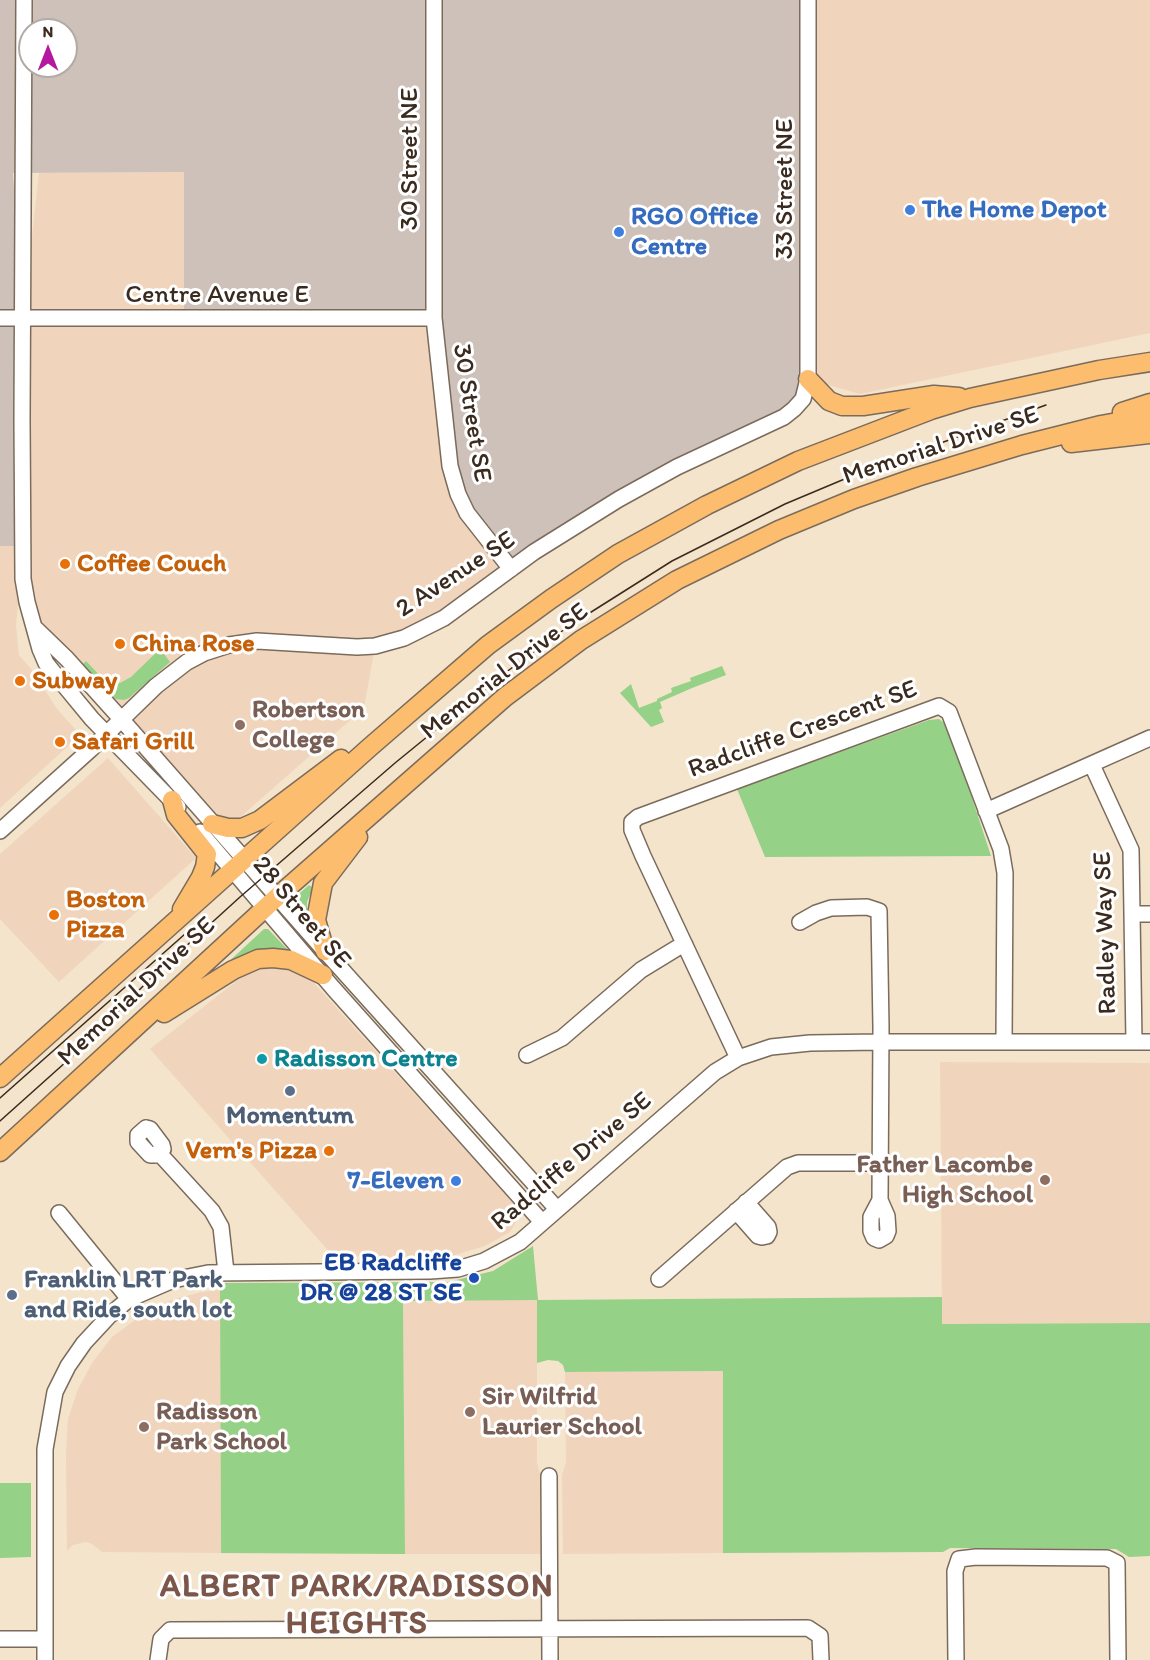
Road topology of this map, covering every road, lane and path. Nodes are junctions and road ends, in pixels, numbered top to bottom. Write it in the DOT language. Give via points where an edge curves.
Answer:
graph roads {
  1 [pos="24,0"];
  2 [pos="434,0"];
  3 [pos="808,0"];
  4 [pos="0,318"];
  5 [pos="23,318"];
  6 [pos="434,318"];
  7 [pos="1150,351"];
  8 [pos="1150,362"];
  9 [pos="1099,370"];
  10 [pos="808,379"];
  11 [pos="970,398"];
  12 [pos="1150,403"];
  13 [pos="1150,416"];
  14 [pos="1101,425"];
  15 [pos="1150,434"];
  16 [pos="1022,445"];
  17 [pos="512,569"];
  18 [pos="35,629"];
  19 [pos="122,720"];
  20 [pos="106,735"];
  21 [pos="1150,738"];
  22 [pos="370,747"];
  23 [pos="1092,765"];
  24 [pos="388,799"];
  25 [pos="172,800"];
  26 [pos="986,810"];
  27 [pos="212,824"];
  28 [pos="0,831"];
  29 [pos="239,866"];
  30 [pos="270,903"];
  31 [pos="1132,914"];
  32 [pos="1150,914"];
  33 [pos="178,918"];
  34 [pos="800,922"];
  35 [pos="685,945"];
  36 [pos="325,951"];
  37 [pos="323,975"];
  38 [pos="132,1031"];
  39 [pos="881,1042"];
  40 [pos="1004,1042"];
  41 [pos="1134,1042"];
  42 [pos="1150,1042"];
  43 [pos="526,1055"];
  44 [pos="738,1058"];
  45 [pos="0,1078"];
  46 [pos="0,1152"];
  47 [pos="159,1153"];
  48 [pos="880,1163"];
  49 [pos="880,1200"];
  50 [pos="557,1209"];
  51 [pos="59,1213"];
  52 [pos="542,1222"];
  53 [pos="226,1272"];
  54 [pos="659,1279"];
  55 [pos="129,1299"];
  56 [pos="549,1476"];
  57 [pos="550,1629"];
  58 [pos="0,1639"];
  59 [pos="44,1639"];
  60 [pos="45,1660"];
  61 [pos="158,1660"];
  62 [pos="550,1660"];
  63 [pos="821,1660"];
  64 [pos="956,1660"];
  65 [pos="1118,1660"];
  1 -- 5 [label="street, 28 Street SE"];
  2 -- 6 [label="street, 30 Street NE"];
  3 -- 10 [label="street, 33 Street NE"];
  4 -- 5 [label="street, Centre Avenue E"];
  5 -- 6 [label="street, Centre Avenue E"];
  5 -- 18 [label="street, 28 Street SE" via="23,579"];
  6 -- 17 [label="street, 30 Street SE" via="450,466 458,494 467,513"];
  7 -- 9 [label="main road"];
  8 -- 9 [label="main road, Memorial Drive SE"];
  9 -- 11 [label="main road, Memorial Drive SE"];
  10 -- 11 [label="main road" via="829,401 842,406 934,395"];
  10 -- 17 [label="street, 2 Avenue SE" via="803,399 790,413 619,498"];
  11 -- 22 [label="main road, Memorial Drive SE" via="798,461 618,554 488,645"];
  12 -- 14 [label="main road" via="1116,414"];
  13 -- 14 [label="main road, Memorial Drive SE"];
  14 -- 16 [label="main road, Memorial Drive SE"];
  15 -- 16 [label="main road" via="1041,448"];
  16 -- 24 [label="main road, Memorial Drive SE" via="854,499 779,530 677,580 581,640 505,697"];
  17 -- 19 [label="street, 2 Avenue SE" via="444,618 388,644 328,647 257,641 204,653 171,674"];
  18 -- 19 [label="street, 28 Street SE"];
  18 -- 20 [label="street, 28 Street SE" via="46,663"];
  19 -- 20 [label="street, 2 Avenue SE"];
  19 -- 27 [label="street, 28 Street SE"];
  20 -- 25 [label="street, 28 Street SE"];
  20 -- 28 [label="street, 2 Avenue SE"];
  21 -- 23 [label="street"];
  22 -- 27 [label="main road" via="352,750 260,820 242,828"];
  22 -- 29 [label="main road, Memorial Drive SE"];
  23 -- 26 [label="street"];
  23 -- 31 [label="street, Radley Way SE" via="1131,850"];
  24 -- 30 [label="main road, Memorial Drive SE"];
  24 -- 36 [label="main road" via="323,883 316,920"];
  25 -- 29 [label="street, 28 Street SE"];
  25 -- 33 [label="main road" via="176,815 207,854 201,876"];
  26 -- 35 [label="street, Radcliffe Crescent SE" via="949,712 939,706 638,817 632,822 632,830"];
  26 -- 40 [label="street, Radcliffe Crescent SE" via="1001,849 1005,873"];
  27 -- 29 [label="street, 28 Street SE"];
  29 -- 30 [label="street, 28 Street SE"];
  29 -- 33 [label="main road, Memorial Drive SE"];
  30 -- 36 [label="street, 28 Street SE"];
  30 -- 37 [label="street, 28 Street SE"];
  30 -- 38 [label="main road, Memorial Drive SE"];
  31 -- 32 [label="street"];
  31 -- 41 [label="street, Radley Way SE"];
  33 -- 45 [label="main road, Memorial Drive SE"];
  34 -- 39 [label="street" via="831,908 867,907 879,911"];
  35 -- 43 [label="street" via="641,970 562,1038"];
  35 -- 44 [label="street, Radcliffe Crescent SE"];
  36 -- 50 [label="street, 28 Street SE"];
  37 -- 38 [label="main road" via="291,960 253,961"];
  37 -- 52 [label="street, 28 Street SE"];
  38 -- 46 [label="main road, Memorial Drive SE"];
  39 -- 40 [label="street, Radcliffe Drive SE"];
  39 -- 44 [label="street, Radcliffe Drive SE" via="771,1047"];
  39 -- 48 [label="street"];
  40 -- 41 [label="street, Radcliffe Drive SE"];
  41 -- 42 [label="street, Radcliffe Drive SE"];
  44 -- 50 [label="street, Radcliffe Drive SE" via="716,1072"];
  47 -- 53 [label="street" via="212,1211 221,1227"];
  48 -- 49 [label="street"];
  48 -- 54 [label="street" via="798,1163 787,1167"];
  50 -- 52 [label="street, Radcliffe Drive SE"];
  51 -- 55 [label="street"];
  52 -- 53 [label="street, Radcliffe Drive SE" via="506,1251 458,1269"];
  53 -- 55 [label="street, Radcliffe Drive SE" via="173,1280"];
  55 -- 59 [label="street, Radcliffe Drive SE" via="84,1342 55,1392 45,1449"];
  56 -- 57 [label="street"];
  57 -- 61 [label="street" via="170,1630 161,1639"];
  57 -- 62 [label="street"];
  57 -- 63 [label="street" via="808,1628 820,1636"];
  58 -- 59 [label="street"];
  59 -- 60 [label="street"];
  64 -- 65 [label="street" via="955,1571 959,1559 976,1557 1107,1558 1117,1563"];
}
